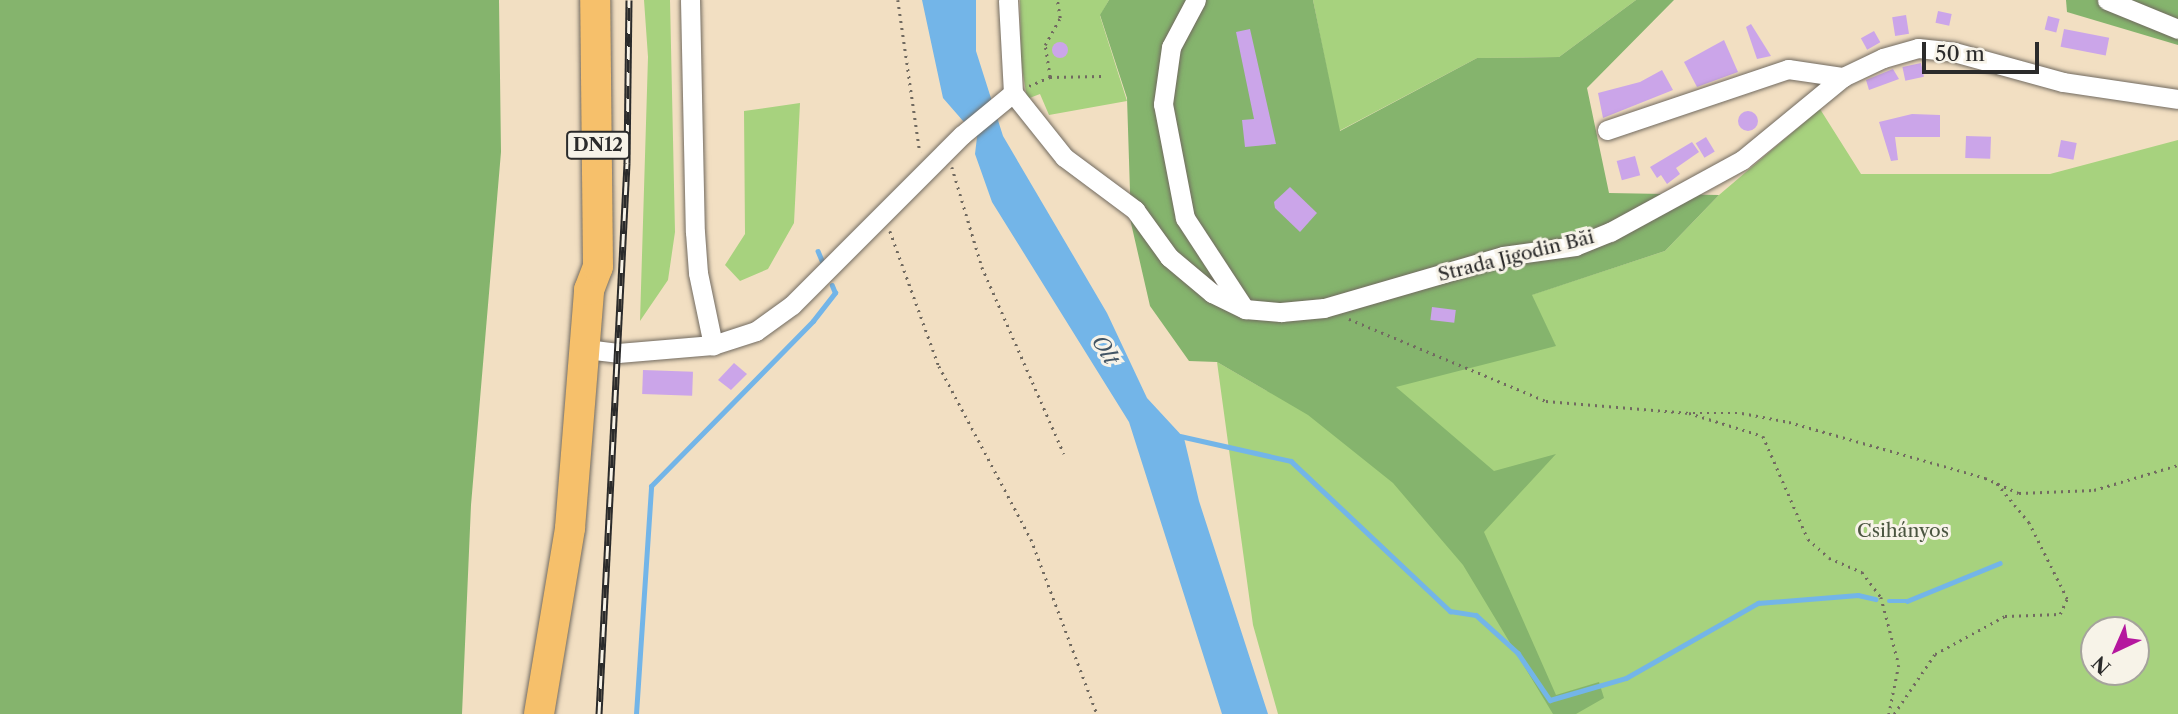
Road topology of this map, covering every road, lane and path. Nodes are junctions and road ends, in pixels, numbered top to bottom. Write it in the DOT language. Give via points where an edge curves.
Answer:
graph roads {
  1 [pos="581,0"];
  2 [pos="595,0"];
  3 [pos="690,0"];
  4 [pos="898,0"];
  5 [pos="1008,0"];
  6 [pos="1058,0"];
  7 [pos="1196,0"];
  8 [pos="2107,0"];
  9 [pos="2178,29"];
  10 [pos="1102,76"];
  11 [pos="1050,77"];
  12 [pos="1843,77"];
  13 [pos="1005,99"];
  14 [pos="2178,99"];
  15 [pos="1607,130"];
  16 [pos="947,150"];
  17 [pos="924,173"];
  18 [pos="884,215"];
  19 [pos="589,289"];
  20 [pos="1324,308"];
  21 [pos="1245,309"];
  22 [pos="713,345"];
  23 [pos="586,349"];
  24 [pos="1689,413"];
  25 [pos="1064,454"];
  26 [pos="2178,464"];
  27 [pos="1996,483"];
  28 [pos="539,714"];
  29 [pos="1097,714"];
  30 [pos="1892,714"];
  1 -- 19 [label="highway, DN12" via="583,264"];
  2 -- 19 [label="highway, DN12" via="597,267"];
  3 -- 22 [label="street" via="698,273"];
  4 -- 17 [label="path"];
  5 -- 13 [label="street"];
  6 -- 11 [label="path" via="1060,18 1045,46"];
  7 -- 21 [label="street" via="1171,47 1163,104 1185,218"];
  8 -- 9 [label="street"];
  10 -- 11 [label="path"];
  11 -- 13 [label="path"];
  12 -- 14 [label="street, Strada Jigodin Băi" via="1883,58 1936,48 2063,82"];
  12 -- 15 [label="street" via="1788,69"];
  12 -- 20 [label="street, Strada Jigodin Băi" via="1742,160 1610,232 1575,246 1503,256"];
  13 -- 16 [label="street"];
  13 -- 21 [label="street, Strada Jigodin Băi" via="1064,157 1135,211 1170,257 1212,293"];
  16 -- 17 [label="street"];
  16 -- 25 [label="path" via="982,267"];
  17 -- 18 [label="street"];
  18 -- 22 [label="street" via="771,321 740,338"];
  18 -- 29 [label="path" via="939,366 1031,539"];
  19 -- 23 [label="highway, DN12"];
  20 -- 21 [label="street, Strada Jigodin Băi"];
  20 -- 24 [label="path" via="1546,401"];
  22 -- 23 [label="street" via="618,353"];
  23 -- 28 [label="highway, DN12" via="570,528"];
  24 -- 27 [label="path" via="1742,413 1788,422"];
  24 -- 30 [label="path" via="1763,436 1808,539 1829,558 1862,572 1881,597 1899,665"];
  26 -- 27 [label="path" via="2094,490 2019,492"];
  27 -- 30 [label="path" via="2029,523 2067,599 2060,614 2005,616 1935,654"];
}
